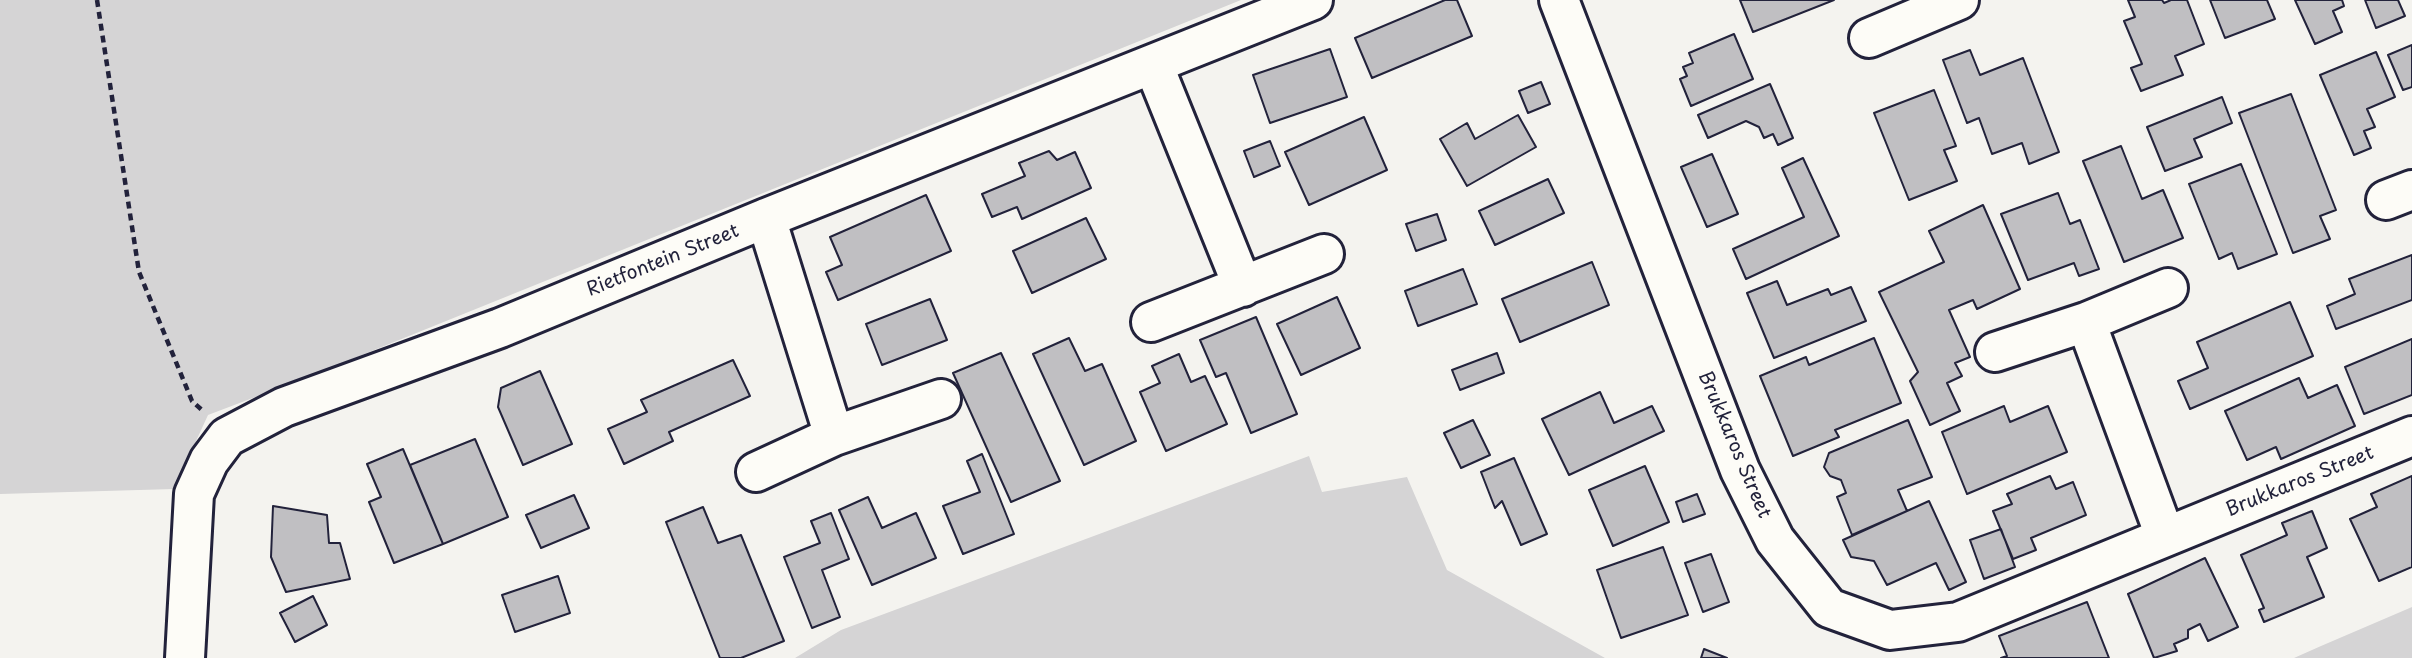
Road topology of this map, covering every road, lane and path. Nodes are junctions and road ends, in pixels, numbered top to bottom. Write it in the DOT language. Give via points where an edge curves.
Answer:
graph roads {
  1 [pos="97,0"];
  2 [pos="1313,0"];
  3 [pos="1559,0"];
  4 [pos="1959,0"];
  5 [pos="1869,38"];
  6 [pos="1153,64"];
  7 [pos="766,218"];
  8 [pos="1324,254"];
  9 [pos="1243,287"];
  10 [pos="2168,288"];
  11 [pos="1151,322"];
  12 [pos="2086,322"];
  13 [pos="1995,352"];
  14 [pos="942,399"];
  15 [pos="834,436"];
  16 [pos="2412,436"];
  17 [pos="227,437"];
  18 [pos="757,472"];
  19 [pos="2165,536"];
  20 [pos="185,658"];
  1 -- 17 [label="path" via="139,272 191,401"];
  2 -- 6 [label="street, Rietfontein Street"];
  3 -- 19 [label="street, Brukkaros Street" via="1740,470 1775,540 1829,608 1889,630 1958,622"];
  4 -- 5 [label="street"];
  6 -- 7 [label="street, Rietfontein Street"];
  6 -- 9 [label="street"];
  7 -- 15 [label="street"];
  7 -- 17 [label="street, Rietfontein Street" via="500,328 284,407"];
  8 -- 9 [label="street"];
  9 -- 11 [label="street"];
  10 -- 12 [label="street"];
  12 -- 13 [label="street"];
  12 -- 19 [label="street"];
  14 -- 15 [label="street"];
  15 -- 18 [label="street"];
  16 -- 19 [label="street, Brukkaros Street"];
  17 -- 20 [label="street, Rietfontein Street" via="209,461 194,494"];
}
